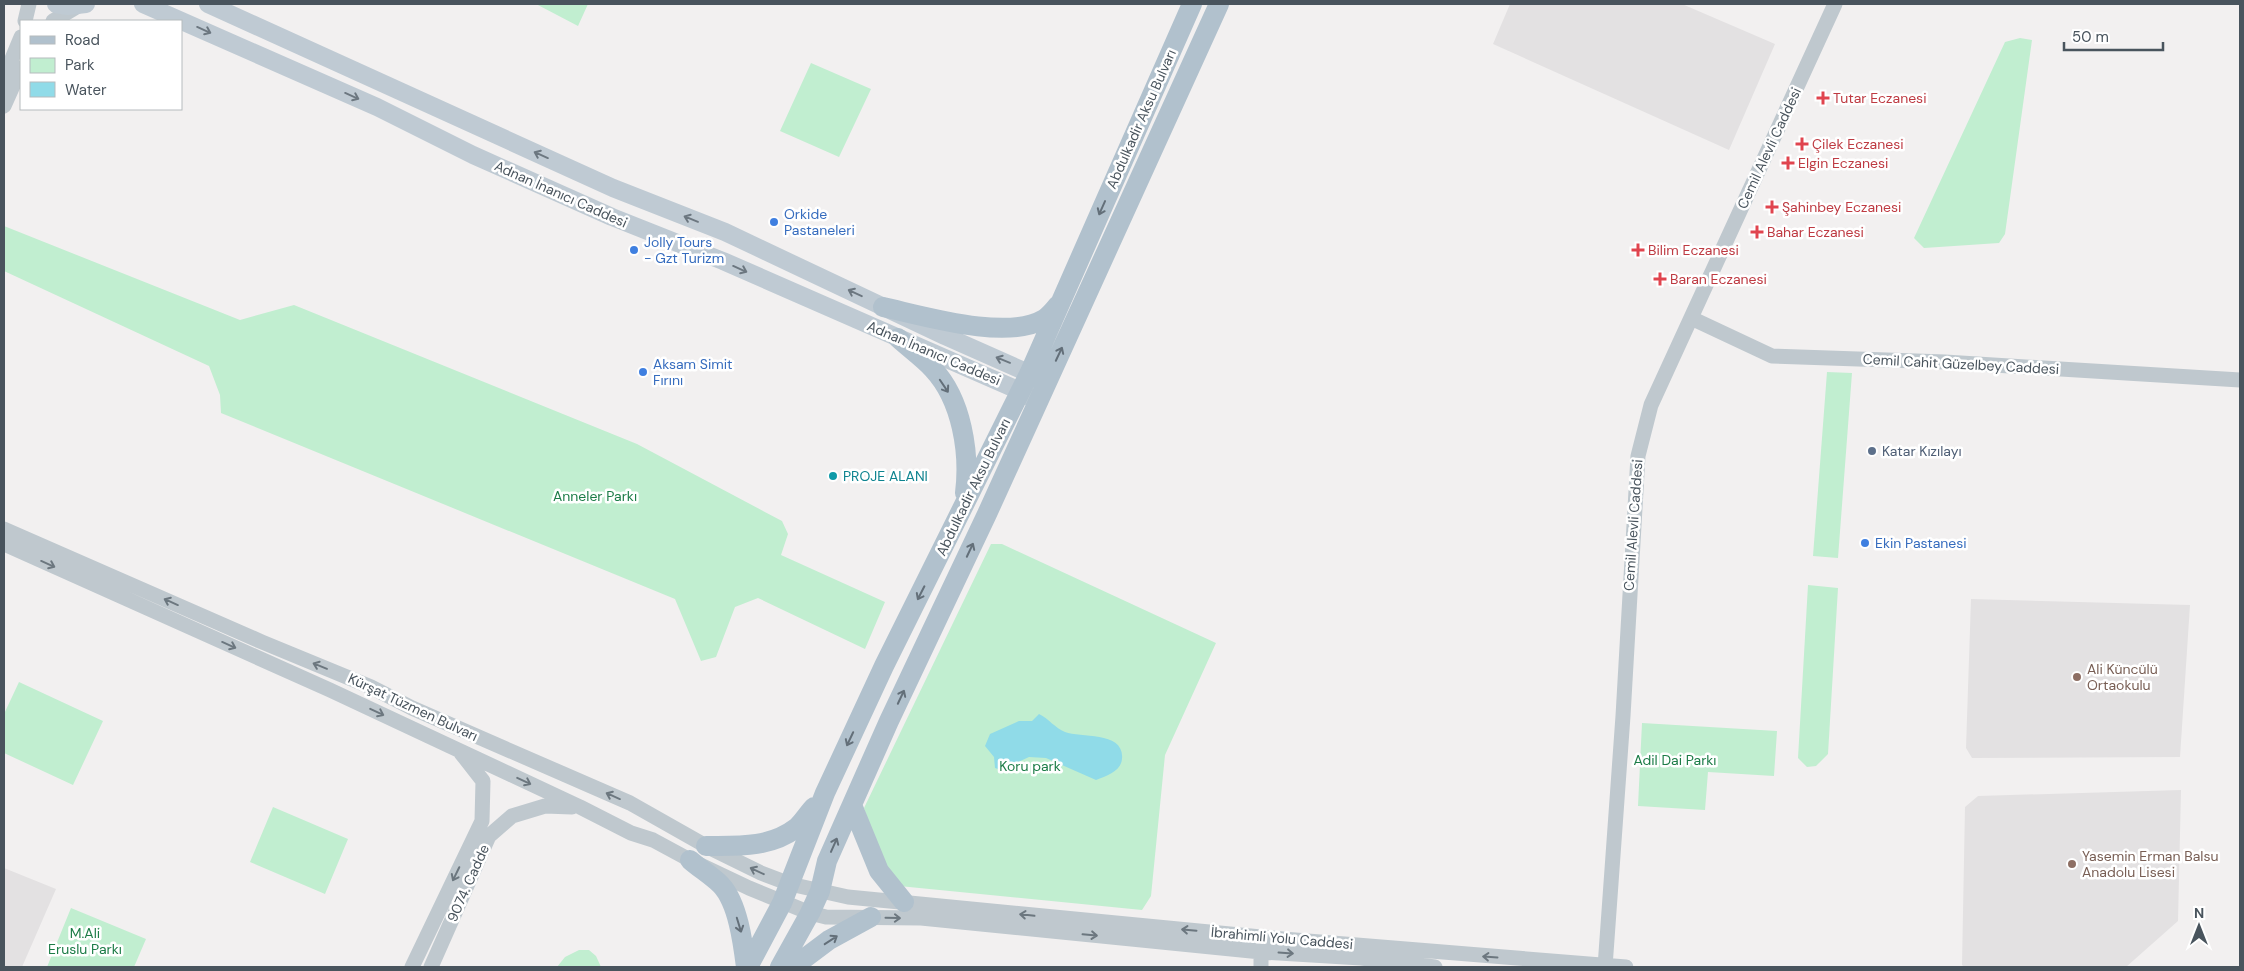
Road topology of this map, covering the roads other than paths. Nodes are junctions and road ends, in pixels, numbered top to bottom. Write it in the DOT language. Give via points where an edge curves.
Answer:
graph roads {
  1 [pos="29,4"];
  2 [pos="56,4"];
  3 [pos="143,4"];
  4 [pos="208,4"];
  5 [pos="1192,4"];
  6 [pos="1218,4"];
  7 [pos="1834,4"];
  8 [pos="82,5"];
  9 [pos="25,20"];
  10 [pos="55,20"];
  11 [pos="180,20"];
  12 [pos="182,21"];
  13 [pos="20,39"];
  14 [pos="20,70"];
  15 [pos="4,78"];
  16 [pos="4,106"];
  17 [pos="1060,302"];
  18 [pos="883,306"];
  19 [pos="1691,318"];
  20 [pos="898,338"];
  21 [pos="1038,377"];
  22 [pos="2240,380"];
  23 [pos="1029,396"];
  24 [pos="963,509"];
  25 [pos="4,528"];
  26 [pos="4,544"];
  27 [pos="460,752"];
  28 [pos="825,793"];
  29 [pos="852,805"];
  30 [pos="580,807"];
  31 [pos="706,846"];
  32 [pos="690,860"];
  33 [pos="790,884"];
  34 [pos="820,891"];
  35 [pos="904,902"];
  36 [pos="782,903"];
  37 [pos="810,913"];
  38 [pos="871,917"];
  39 [pos="1261,952"];
  40 [pos="1605,966"];
  41 [pos="412,967"];
  42 [pos="431,967"];
  43 [pos="747,967"];
  44 [pos="780,967"];
  45 [pos="794,967"];
  46 [pos="1261,967"];
  47 [pos="1435,967"];
  48 [pos="1626,967"];
  1 -- 9 [label="street"];
  2 -- 8 [label="main road"];
  3 -- 11 [label="main road, Adnan İnanıcı Caddesi, one-way"];
  18 -- 4 [label="main road, Adnan İnanıcı Caddesi, one-way" via="724,232 613,188"];
  5 -- 17 [label="main road, Abdulkadir Aksu Bulvarı, one-way"];
  21 -- 6 [label="main road, Abdulkadir Aksu Bulvarı, one-way"];
  7 -- 19 [label="street, Cemil Alevli Caddesi"];
  8 -- 10 [label="street"];
  12 -- 20 [label="main road, Adnan İnanıcı Caddesi, one-way" via="378,107 473,155 603,214 724,261"];
  13 -- 15 [label="street"];
  14 -- 16 [label="street"];
  17 -- 18 [label="main road" via="1046,319 1029,325 989,328"];
  17 -- 21 [label="main road, Abdulkadir Aksu Bulvarı"];
  21 -- 18 [label="main road, Adnan İnanıcı Caddesi, one-way"];
  19 -- 22 [label="street, Cemil Cahit Güzelbey Caddesi" via="1772,356 1945,362"];
  19 -- 40 [label="street, Cemil Alevli Caddesi" via="1651,405 1638,456"];
  20 -- 23 [label="main road, Adnan İnanıcı Caddesi"];
  20 -- 24 [label="main road, one-way" via="934,370 949,393 961,424 968,471"];
  21 -- 23 [label="main road, Abdulkadir Aksu Bulvarı"];
  23 -- 24 [label="main road, Abdulkadir Aksu Bulvarı"];
  29 -- 23 [label="main road, Abdulkadir Aksu Bulvarı, one-way"];
  24 -- 28 [label="main road, Abdulkadir Aksu Bulvarı, one-way"];
  31 -- 25 [label="street, Kürşat Tüzmen Bulvarı, one-way" via="630,803"];
  26 -- 27 [label="street, Kürşat Tüzmen Bulvarı, one-way"];
  27 -- 30 [label="street, Kürşat Tüzmen Bulvarı, one-way"];
  27 -- 41 [label="street, 9074. Cadde, one-way" via="483,781 482,821"];
  28 -- 31 [label="main road" via="797,827 776,840 745,846"];
  28 -- 33 [label="main road, Abdulkadir Aksu Bulvarı"];
  34 -- 29 [label="main road, Abdulkadir Aksu Bulvarı, one-way" via="827,861"];
  29 -- 35 [label="main road" via="879,870"];
  30 -- 32 [label="street, Kürşat Tüzmen Bulvarı"];
  30 -- 42 [label="street, 9074. Cadde" via="545,806 512,816 489,836"];
  33 -- 31 [label="street, Kürşat Tüzmen Bulvarı, one-way"];
  32 -- 36 [label="street, Kürşat Tüzmen Bulvarı"];
  32 -- 43 [label="main road, one-way" via="722,886 737,920"];
  33 -- 34 [label="street, Kürşat Tüzmen Bulvarı"];
  33 -- 36 [label="main road, Abdulkadir Aksu Bulvarı"];
  34 -- 35 [label="street, Kürşat Tüzmen Bulvarı"];
  34 -- 37 [label="main road, Abdulkadir Aksu Bulvarı"];
  40 -- 35 [label="street, İbrahimli Yolu Caddesi, one-way"];
  36 -- 37 [label="street, Kürşat Tüzmen Bulvarı"];
  36 -- 43 [label="main road, Abdulkadir Aksu Bulvarı"];
  37 -- 38 [label="street, Kürşat Tüzmen Bulvarı" via="826,917"];
  37 -- 44 [label="main road, Abdulkadir Aksu Bulvarı"];
  38 -- 39 [label="street, Kürşat Tüzmen Bulvarı, one-way" via="921,918"];
  45 -- 38 [label="main road, one-way" via="829,940"];
  39 -- 46 [label="street"];
  39 -- 47 [label="street, Kürşat Tüzmen Bulvarı, one-way" via="1361,958"];
  40 -- 48 [label="street, İbrahimli Yolu Caddesi"];
}
